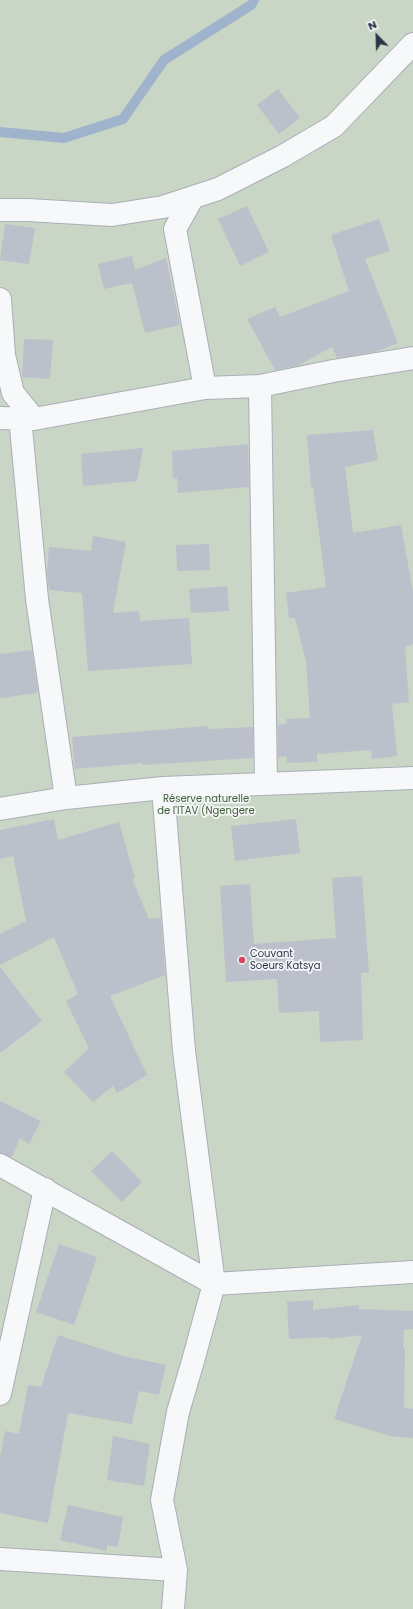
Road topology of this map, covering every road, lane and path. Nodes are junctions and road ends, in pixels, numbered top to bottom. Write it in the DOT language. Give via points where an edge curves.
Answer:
graph roads {
  1 [pos="413,44"];
  2 [pos="193,197"];
  3 [pos="0,210"];
  4 [pos="0,299"];
  5 [pos="413,358"];
  6 [pos="260,386"];
  7 [pos="205,388"];
  8 [pos="18,418"];
  9 [pos="413,778"];
  10 [pos="266,783"];
  11 [pos="162,788"];
  12 [pos="66,798"];
  13 [pos="0,809"];
  14 [pos="0,1166"];
  15 [pos="44,1189"];
  16 [pos="413,1272"];
  17 [pos="214,1284"];
  18 [pos="0,1394"];
  19 [pos="0,1559"];
  20 [pos="176,1570"];
  21 [pos="173,1609"];
  1 -- 2 [label="street" via="334,126 218,189"];
  2 -- 3 [label="street" via="163,207 112,215"];
  2 -- 7 [label="street" via="175,229"];
  4 -- 8 [label="street" via="4,355"];
  5 -- 6 [label="street"];
  6 -- 7 [label="street"];
  6 -- 10 [label="street"];
  7 -- 8 [label="street"];
  8 -- 12 [label="street" via="37,599"];
  9 -- 10 [label="street"];
  10 -- 11 [label="street"];
  11 -- 12 [label="street"];
  11 -- 17 [label="street" via="184,1052"];
  12 -- 13 [label="street"];
  14 -- 15 [label="street"];
  15 -- 17 [label="street"];
  15 -- 18 [label="street"];
  16 -- 17 [label="street"];
  17 -- 20 [label="street" via="178,1412 162,1500"];
  19 -- 20 [label="street"];
  20 -- 21 [label="street"];
}
